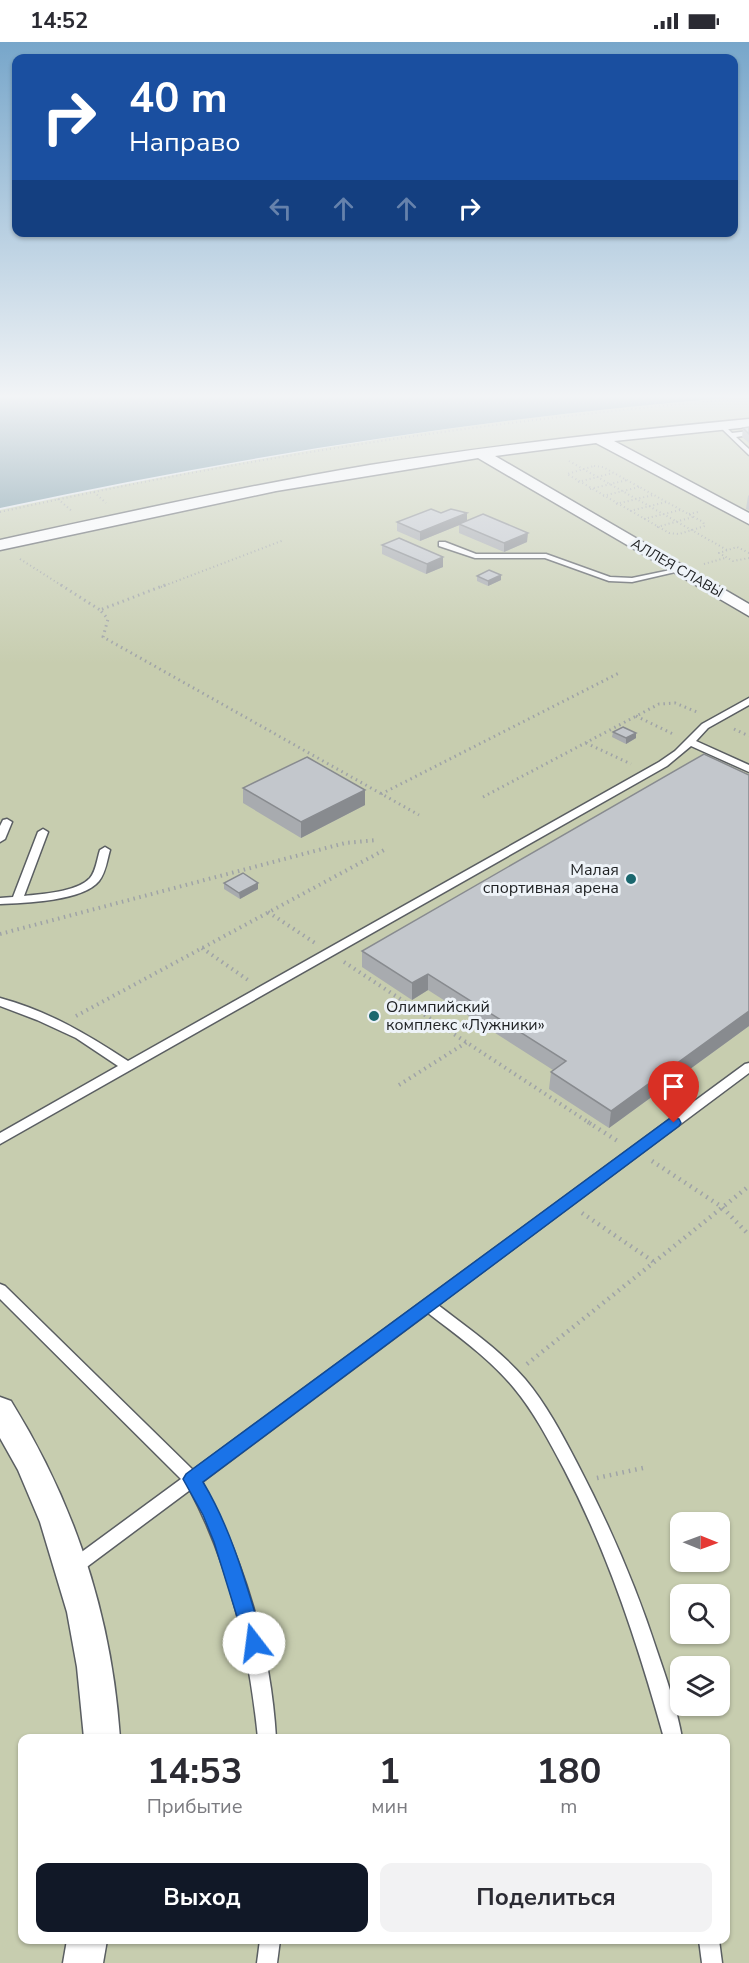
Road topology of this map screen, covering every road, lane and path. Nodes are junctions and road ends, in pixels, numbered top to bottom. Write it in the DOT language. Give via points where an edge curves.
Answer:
graph roads {
  1 [pos="132,485"];
  2 [pos="285,485"];
  3 [pos="534,485"];
  4 [pos="583,485"];
  5 [pos="608,485"];
  6 [pos="612,485"];
  7 [pos="635,485"];
  8 [pos="685,485"];
  9 [pos="639,487"];
  10 [pos="591,489"];
  11 [pos="623,491"];
  12 [pos="94,492"];
  13 [pos="653,495"];
  14 [pos="603,496"];
  15 [pos="57,499"];
  16 [pos="637,499"];
  17 [pos="667,502"];
  18 [pos="616,504"];
  19 [pos="650,506"];
  20 [pos="110,507"];
  21 [pos="681,510"];
  22 [pos="629,511"];
  23 [pos="0,512"];
  24 [pos="664,514"];
  25 [pos="76,515"];
  26 [pos="694,517"];
  27 [pos="643,519"];
  28 [pos="749,519"];
  29 [pos="677,522"];
  30 [pos="657,527"];
  31 [pos="692,530"];
  32 [pos="284,540"];
  33 [pos="442,544"];
  34 [pos="0,545"];
  35 [pos="727,550"];
  36 [pos="748,552"];
  37 [pos="15,556"];
  38 [pos="748,559"];
  39 [pos="680,570"];
  40 [pos="100,610"];
  41 [pos="749,611"];
  42 [pos="621,672"];
  43 [pos="749,701"];
  44 [pos="636,716"];
  45 [pos="715,720"];
  46 [pos="749,736"];
  47 [pos="689,741"];
  48 [pos="586,742"];
  49 [pos="749,769"];
  50 [pos="648,773"];
  51 [pos="381,794"];
  52 [pos="483,797"];
  53 [pos="418,815"];
  54 [pos="7,822"];
  55 [pos="43,832"];
  56 [pos="0,837"];
  57 [pos="377,840"];
  58 [pos="386,849"];
  59 [pos="105,850"];
  60 [pos="17,900"];
  61 [pos="0,901"];
  62 [pos="268,912"];
  63 [pos="0,934"];
  64 [pos="202,948"];
  65 [pos="330,953"];
  66 [pos="263,991"];
  67 [pos="0,1002"];
  68 [pos="59,1024"];
  69 [pos="466,1042"];
  70 [pos="128,1067"];
  71 [pos="749,1067"];
  72 [pos="399,1085"];
  73 [pos="0,1139"];
  74 [pos="636,1151"];
  75 [pos="749,1186"];
  76 [pos="567,1202"];
  77 [pos="722,1208"];
  78 [pos="749,1234"];
  79 [pos="654,1262"];
  80 [pos="0,1290"];
  81 [pos="428,1305"];
  82 [pos="513,1375"];
  83 [pos="0,1410"];
  84 [pos="643,1468"];
  85 [pos="192,1479"];
  86 [pos="579,1482"];
  87 [pos="74,1567"];
  88 [pos="102,1734"];
  89 [pos="267,1734"];
  90 [pos="672,1734"];
  91 [pos="86,1944"];
  92 [pos="269,1944"];
  93 [pos="710,1944"];
  94 [pos="83,1963"];
  95 [pos="267,1963"];
  96 [pos="712,1963"];
  1 -- 12 [label="path"];
  2 -- 34 [label="street"];
  3 -- 39 [label="street, АЛЛЕЯ СЛАВЫ"];
  4 -- 10 [label="path"];
  5 -- 10 [label="path"];
  6 -- 11 [label="path"];
  7 -- 9 [label="path"];
  8 -- 28 [label="street"];
  9 -- 11 [label="path"];
  9 -- 13 [label="path"];
  10 -- 14 [label="path"];
  11 -- 14 [label="path"];
  11 -- 16 [label="path"];
  12 -- 15 [label="path"];
  12 -- 20 [label="path"];
  13 -- 16 [label="path"];
  13 -- 17 [label="path"];
  14 -- 18 [label="path"];
  15 -- 23 [label="path"];
  15 -- 25 [label="path"];
  16 -- 18 [label="path"];
  16 -- 19 [label="path"];
  17 -- 19 [label="path"];
  17 -- 21 [label="path"];
  18 -- 22 [label="path"];
  19 -- 22 [label="path"];
  19 -- 24 [label="path"];
  21 -- 24 [label="path"];
  21 -- 26 [label="path"];
  22 -- 27 [label="path"];
  24 -- 27 [label="path"];
  24 -- 29 [label="path"];
  26 -- 29 [label="path"];
  26 -- 31 [label="path" via="705,525"];
  27 -- 30 [label="path"];
  29 -- 30 [label="path"];
  29 -- 31 [label="path"];
  30 -- 31 [label="path" via="672,534"];
  31 -- 35 [label="path"];
  32 -- 40 [label="path"];
  33 -- 39 [label="lane" via="475,556 546,556 609,579 632,580"];
  35 -- 36 [label="path" via="737,547"];
  35 -- 38 [label="path" via="718,553 734,561"];
  37 -- 40 [label="path"];
  39 -- 41 [label="street, АЛЛЕЯ СЛАВЫ"];
  40 -- 51 [label="path" via="108,619 102,633 104,639"];
  42 -- 51 [label="path"];
  43 -- 45 [label="lane"];
  44 -- 45 [label="path" via="668,702"];
  44 -- 47 [label="path"];
  44 -- 48 [label="path"];
  45 -- 46 [label="path"];
  45 -- 47 [label="lane"];
  47 -- 49 [label="lane"];
  47 -- 50 [label="lane"];
  48 -- 50 [label="path"];
  48 -- 52 [label="path"];
  50 -- 65 [label="lane"];
  51 -- 53 [label="path"];
  54 -- 56 [label="lane"];
  55 -- 60 [label="lane"];
  57 -- 63 [label="path" via="345,843"];
  58 -- 62 [label="path"];
  59 -- 60 [label="lane" via="97,874 87,885"];
  60 -- 61 [label="lane"];
  62 -- 64 [label="path"];
  62 -- 65 [label="path"];
  64 -- 66 [label="path"];
  64 -- 68 [label="path"];
  65 -- 66 [label="lane"];
  65 -- 69 [label="path"];
  66 -- 70 [label="lane"];
  67 -- 68 [label="lane"];
  68 -- 70 [label="lane"];
  69 -- 72 [label="path"];
  69 -- 74 [label="path"];
  70 -- 73 [label="lane"];
  71 -- 74 [label="lane"];
  74 -- 76 [label="lane"];
  74 -- 77 [label="path"];
  75 -- 77 [label="path"];
  76 -- 79 [label="path"];
  76 -- 81 [label="lane"];
  77 -- 78 [label="path"];
  77 -- 79 [label="path"];
  79 -- 82 [label="path"];
  80 -- 85 [label="lane"];
  81 -- 82 [label="lane"];
  81 -- 85 [label="lane"];
  82 -- 86 [label="lane" via="531,1398"];
  83 -- 87 [label="street" via="28,1456"];
  84 -- 86 [label="path"];
  85 -- 87 [label="lane"];
  85 -- 89 [label="lane" via="212,1512 237,1581 254,1643"];
  86 -- 90 [label="lane" via="623,1581"];
  87 -- 88 [label="street" via="92,1645"];
  91 -- 94 [label="street"];
  92 -- 95 [label="lane"];
  93 -- 96 [label="lane"];
}
